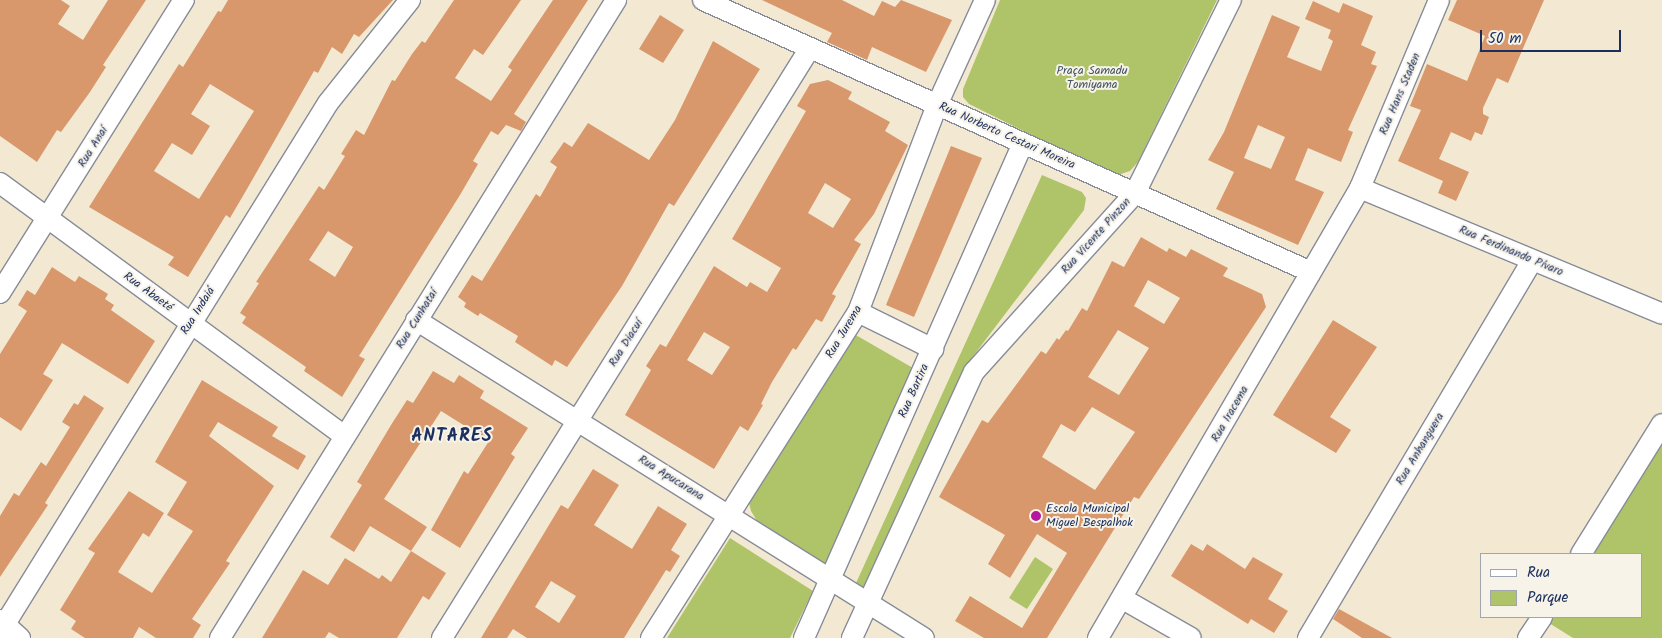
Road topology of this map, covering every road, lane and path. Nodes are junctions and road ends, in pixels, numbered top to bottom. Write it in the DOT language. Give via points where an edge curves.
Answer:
graph roads {
  1 [pos="184,0"];
  2 [pos="410,0"];
  3 [pos="616,0"];
  4 [pos="703,0"];
  5 [pos="985,0"];
  6 [pos="1231,0"];
  7 [pos="1439,0"];
  8 [pos="810,48"];
  9 [pos="937,105"];
  10 [pos="1023,143"];
  11 [pos="0,183"];
  12 [pos="1360,188"];
  13 [pos="1135,193"];
  14 [pos="48,219"];
  15 [pos="1532,260"];
  16 [pos="1311,272"];
  17 [pos="0,292"];
  18 [pos="858,312"];
  19 [pos="1662,314"];
  20 [pos="416,320"];
  21 [pos="191,323"];
  22 [pos="933,349"];
  23 [pos="578,419"];
  24 [pos="1662,424"];
  25 [pos="344,436"];
  26 [pos="728,514"];
  27 [pos="1582,553"];
  28 [pos="831,580"];
  29 [pos="1123,599"];
  30 [pos="868,603"];
  31 [pos="1541,618"];
  32 [pos="2,625"];
  33 [pos="20,638"];
  34 [pos="220,638"];
  35 [pos="442,638"];
  36 [pos="651,638"];
  37 [pos="804,638"];
  38 [pos="852,638"];
  39 [pos="924,638"];
  40 [pos="1098,638"];
  41 [pos="1191,638"];
  42 [pos="1308,638"];
  43 [pos="1528,638"];
  1 -- 14 [label="street, Rua Anaí"];
  2 -- 21 [label="street, Rua Indaiá" via="328,103"];
  3 -- 20 [label="street, Rua Cunhataí"];
  4 -- 8 [label="street, Rua Norberto Cestari Moreira"];
  5 -- 9 [label="street, Rua Jurema"];
  6 -- 13 [label="street, Rua Vicente Pinzon"];
  7 -- 12 [label="street, Rua Hans Staden"];
  8 -- 9 [label="street, Rua Norberto Cestari Moreira"];
  8 -- 23 [label="street, Rua Diacuí"];
  9 -- 10 [label="street, Rua Norberto Cestari Moreira"];
  9 -- 18 [label="street, Rua Jurema"];
  10 -- 13 [label="street, Rua Norberto Cestari Moreira"];
  10 -- 22 [label="street, Rua Bartira"];
  11 -- 14 [label="street, Rua Abaeté"];
  12 -- 15 [label="street, Rua Ferdinando Pívaro"];
  12 -- 16 [label="street, Rua Iracema"];
  13 -- 16 [label="street, Rua Norberto Cestari Moreira"];
  13 -- 30 [label="street, Rua Vicente Pinzon" via="974,372"];
  14 -- 17 [label="street, Rua Anaí"];
  14 -- 21 [label="street, Rua Abaeté"];
  15 -- 19 [label="street, Rua Ferdinando Pívaro"];
  15 -- 42 [label="street, Rua Anhanguera"];
  16 -- 29 [label="street, Rua Iracema"];
  18 -- 22 [label="street"];
  18 -- 26 [label="street, Rua Jurema"];
  20 -- 23 [label="street, Rua Apucarana"];
  20 -- 25 [label="street, Rua Cunhataí"];
  21 -- 25 [label="street, Rua Abaeté"];
  21 -- 32 [label="street, Rua Indaiá"];
  22 -- 28 [label="street, Rua Bartira"];
  23 -- 26 [label="street, Rua Apucarana"];
  23 -- 35 [label="street, Rua Diacuí"];
  24 -- 27 [label="street"];
  25 -- 34 [label="street, Rua Cunhataí"];
  26 -- 28 [label="street, Rua Apucarana"];
  26 -- 36 [label="street, Rua Jurema"];
  28 -- 30 [label="street, Rua Apucarana"];
  28 -- 37 [label="street, Rua Bartira"];
  29 -- 40 [label="street, Rua Iracema"];
  29 -- 41 [label="street"];
  30 -- 38 [label="street"];
  30 -- 39 [label="street, Rua Apucarana"];
  31 -- 43 [label="street"];
  32 -- 33 [label="street"];
}
